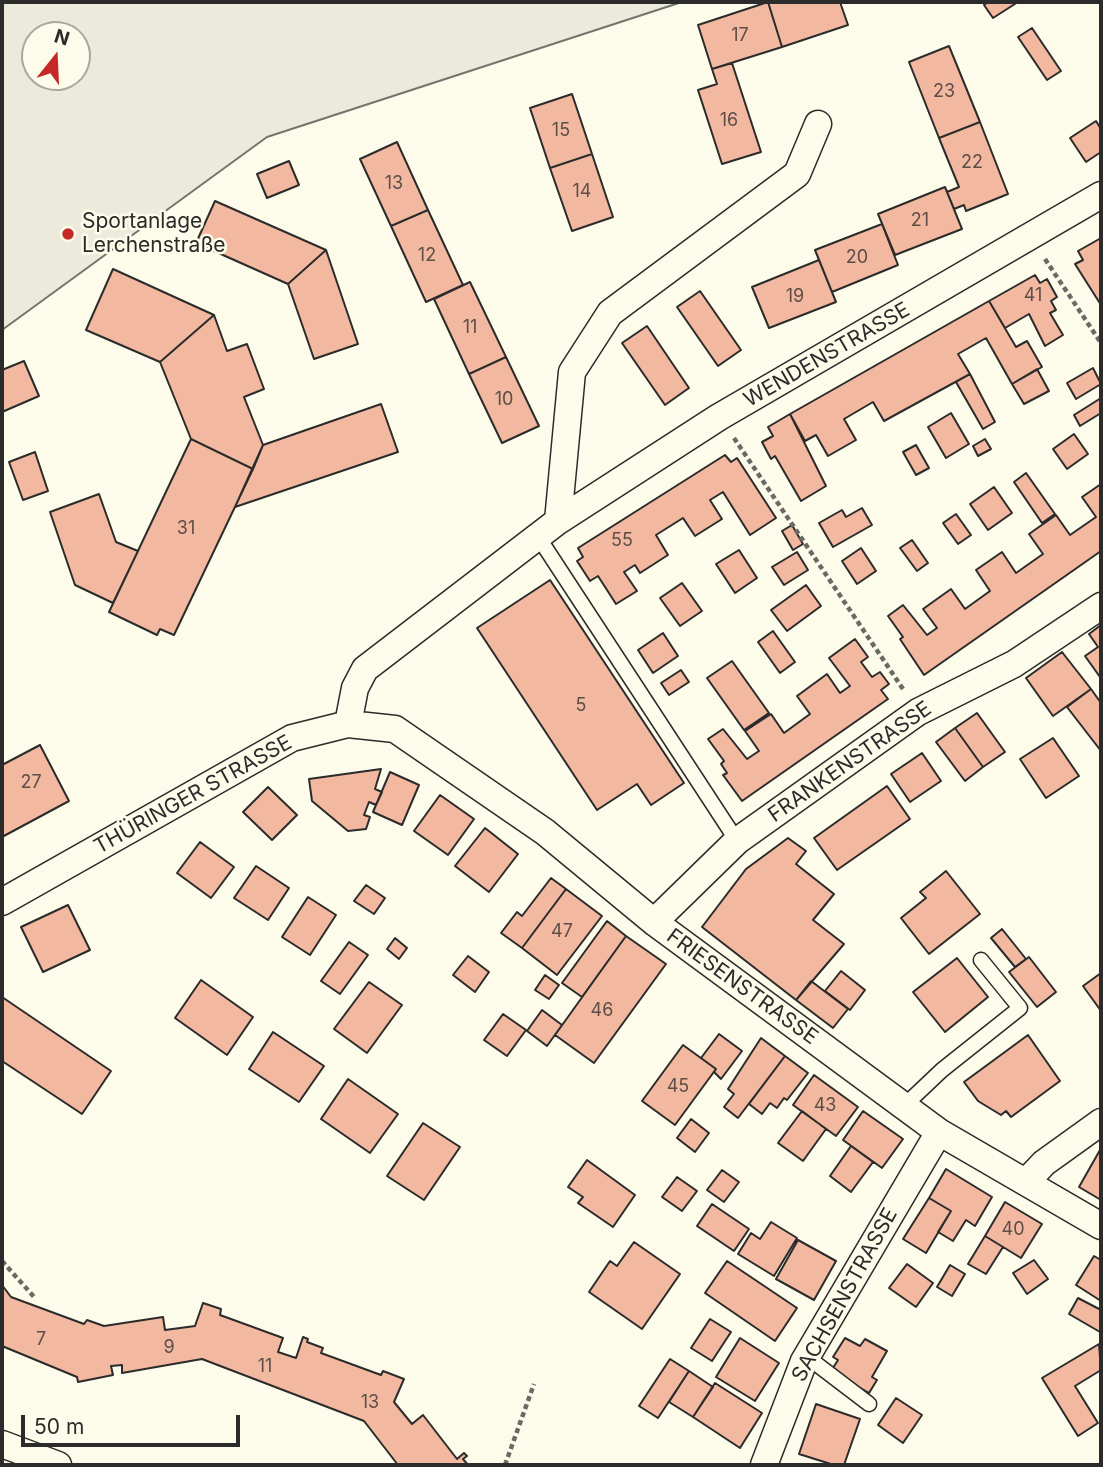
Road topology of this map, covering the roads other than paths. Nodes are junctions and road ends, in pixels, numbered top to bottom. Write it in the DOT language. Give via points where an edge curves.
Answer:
graph roads {
  1 [pos="818,124"];
  2 [pos="1101,195"];
  3 [pos="547,528"];
  4 [pos="1101,606"];
  5 [pos="348,724"];
  6 [pos="394,729"];
  7 [pos="737,841"];
  8 [pos="2,902"];
  9 [pos="654,922"];
  10 [pos="981,960"];
  11 [pos="904,1106"];
  12 [pos="1101,1122"];
  13 [pos="939,1132"];
  14 [pos="1027,1182"];
  15 [pos="1101,1226"];
  16 [pos="806,1356"];
  17 [pos="869,1404"];
  18 [pos="2,1444"];
  19 [pos="58,1465"];
  20 [pos="764,1465"];
  1 -- 3 [label="street" via="797,174 610,313 572,372"];
  2 -- 3 [label="street, WENDENSTRASSE" via="719,417"];
  3 -- 5 [label="street, WENDENSTRASSE" via="365,669 355,688"];
  3 -- 7 [label="lane"];
  4 -- 7 [label="street, FRANKENSTRASSE" via="1014,664 918,712"];
  5 -- 6 [label="street, THÜRINGER STRASSE"];
  5 -- 8 [label="street, THÜRINGER STRASSE" via="292,738"];
  6 -- 9 [label="street, FRIESENSTRASSE" via="545,832"];
  7 -- 9 [label="street, FRANKENSTRASSE"];
  9 -- 11 [label="street, FRIESENSTRASSE"];
  10 -- 11 [label="lane" via="1020,1009"];
  11 -- 13 [label="street, FRIESENSTRASSE"];
  12 -- 14 [label="street" via="1044,1163"];
  13 -- 14 [label="street, FRIESENSTRASSE"];
  13 -- 16 [label="street, SACHSENSTRASSE"];
  14 -- 15 [label="street, FRIESENSTRASSE"];
  16 -- 17 [label="lane"];
  16 -- 20 [label="street, SACHSENSTRASSE"];
  18 -- 19 [label="street"];
}
